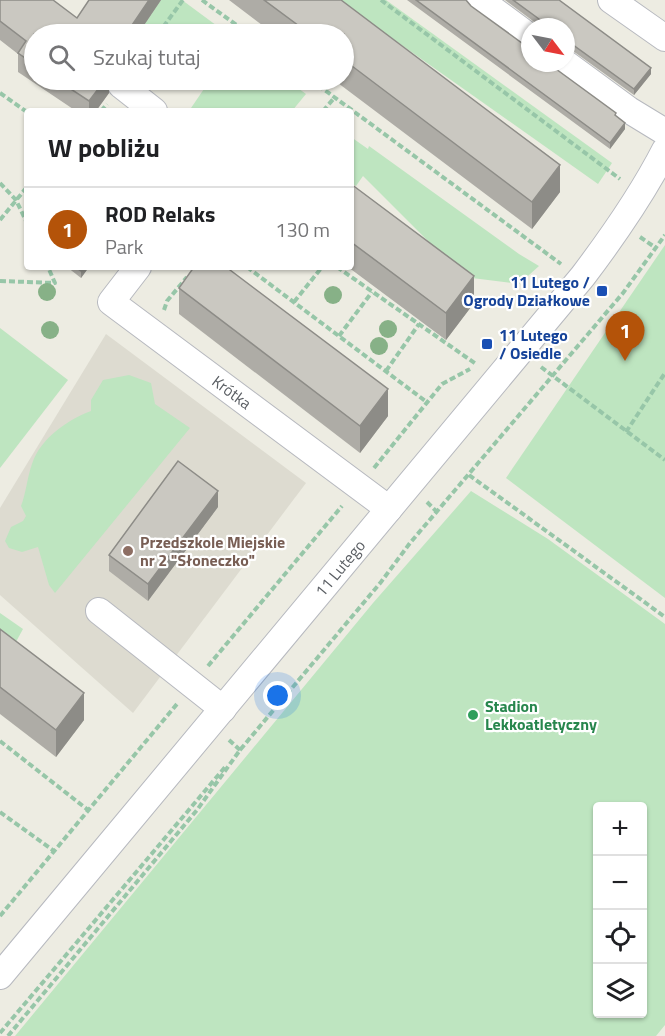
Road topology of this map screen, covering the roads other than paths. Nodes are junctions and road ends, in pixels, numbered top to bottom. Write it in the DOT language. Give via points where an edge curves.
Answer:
graph roads {
  1 [pos="480,0"];
  2 [pos="611,0"];
  3 [pos="521,30"];
  4 [pos="665,38"];
  5 [pos="575,70"];
  6 [pos="127,90"];
  7 [pos="150,108"];
  8 [pos="665,132"];
  9 [pos="665,150"];
  10 [pos="136,270"];
  11 [pos="389,509"];
  12 [pos="99,611"];
  13 [pos="217,717"];
  14 [pos="0,976"];
  1 -- 3 [label="street"];
  2 -- 4 [label="street"];
  5 -- 8 [label="street"];
  6 -- 7 [label="street"];
  9 -- 11 [label="street, 11 Lutego" via="622,224"];
  10 -- 11 [label="street, Krótka" via="111,302"];
  11 -- 13 [label="street, 11 Lutego"];
  12 -- 13 [label="street" via="193,685"];
  13 -- 14 [label="street, 11 Lutego"];
}
